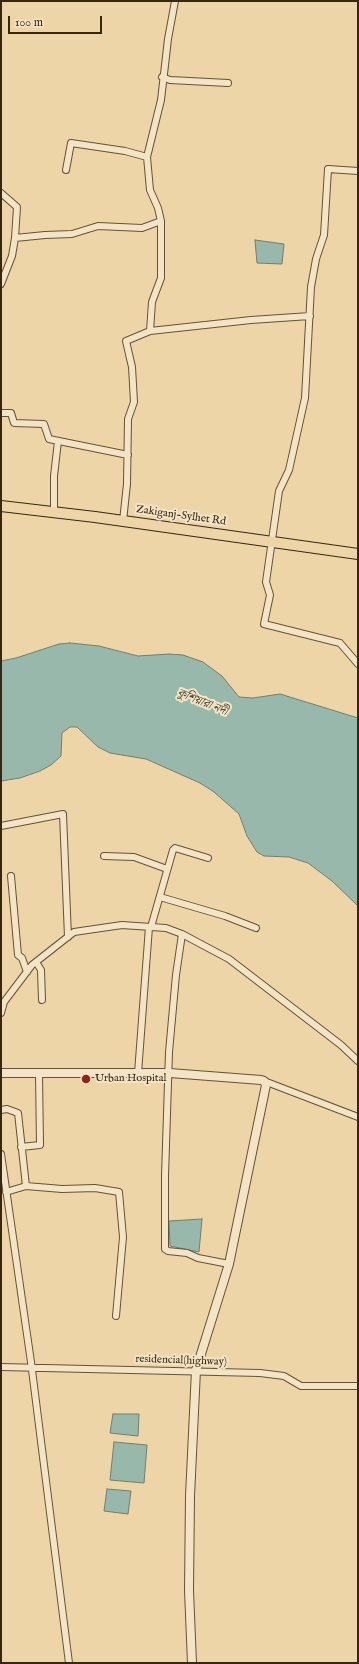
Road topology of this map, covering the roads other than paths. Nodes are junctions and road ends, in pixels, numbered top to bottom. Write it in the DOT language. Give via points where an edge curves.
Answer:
graph roads {
  1 [pos="175,1"];
  2 [pos="162,77"];
  3 [pos="228,83"];
  4 [pos="147,157"];
  5 [pos="66,170"];
  6 [pos="358,171"];
  7 [pos="1,193"];
  8 [pos="161,221"];
  9 [pos="15,238"];
  10 [pos="1,284"];
  11 [pos="310,316"];
  12 [pos="150,331"];
  13 [pos="1,413"];
  14 [pos="58,440"];
  15 [pos="128,455"];
  16 [pos="1,506"];
  17 [pos="54,512"];
  18 [pos="123,521"];
  19 [pos="272,541"];
  20 [pos="358,554"];
  21 [pos="358,664"];
  22 [pos="1,826"];
  23 [pos="104,856"];
  24 [pos="208,858"];
  25 [pos="167,869"];
  26 [pos="11,876"];
  27 [pos="160,897"];
  28 [pos="150,927"];
  29 [pos="256,928"];
  30 [pos="182,934"];
  31 [pos="68,937"];
  32 [pos="36,962"];
  33 [pos="26,972"];
  34 [pos="42,1000"];
  35 [pos="1,1013"];
  36 [pos="358,1061"];
  37 [pos="1,1073"];
  38 [pos="39,1073"];
  39 [pos="138,1073"];
  40 [pos="170,1073"];
  41 [pos="264,1081"];
  42 [pos="1,1110"];
  43 [pos="358,1117"];
  44 [pos="21,1147"];
  45 [pos="1,1154"];
  46 [pos="26,1186"];
  47 [pos="6,1192"];
  48 [pos="229,1264"];
  49 [pos="116,1316"];
  50 [pos="1,1367"];
  51 [pos="32,1367"];
  52 [pos="196,1370"];
  53 [pos="358,1386"];
  54 [pos="69,1663"];
  55 [pos="192,1663"];
  1 -- 2 [label="street"];
  2 -- 3 [label="street" via="170,80"];
  2 -- 4 [label="street" via="161,100"];
  4 -- 5 [label="street" via="71,143"];
  4 -- 8 [label="street" via="150,190"];
  6 -- 11 [label="street" via="328,169 324,235 311,287"];
  7 -- 9 [label="street" via="17,206"];
  8 -- 9 [label="street" via="142,228 98,226 72,234"];
  8 -- 12 [label="street" via="161,278 152,302"];
  9 -- 10 [label="street" via="12,256"];
  11 -- 12 [label="street"];
  11 -- 19 [label="street" via="305,398 290,470 279,491"];
  12 -- 15 [label="street" via="126,341 132,367 134,402 128,419"];
  13 -- 14 [label="street" via="11,413 14,423 44,424 49,439"];
  14 -- 15 [label="street"];
  14 -- 17 [label="street"];
  15 -- 18 [label="street"];
  16 -- 17 [label="main road, Zakiganj-Sylhet Rd"];
  17 -- 18 [label="main road, Zakiganj-Sylhet Rd"];
  18 -- 19 [label="main road, Zakiganj-Sylhet Rd"];
  19 -- 20 [label="main road, Zakiganj-Sylhet Rd"];
  19 -- 21 [label="street" via="266,582 270,595 264,624 340,643"];
  22 -- 31 [label="street" via="63,814"];
  23 -- 25 [label="street" via="134,857"];
  24 -- 25 [label="street" via="175,848 170,855"];
  25 -- 27 [label="street"];
  26 -- 33 [label="street" via="18,955 22,958"];
  27 -- 28 [label="street"];
  27 -- 29 [label="street"];
  28 -- 30 [label="street" via="166,928"];
  28 -- 31 [label="street" via="122,925 74,932"];
  28 -- 39 [label="street"];
  30 -- 36 [label="street" via="229,959 342,1045"];
  30 -- 40 [label="street" via="171,1024"];
  31 -- 32 [label="street"];
  32 -- 33 [label="street"];
  32 -- 34 [label="street" via="41,970"];
  33 -- 35 [label="street" via="4,1002"];
  37 -- 38 [label="street"];
  38 -- 39 [label="street"];
  38 -- 44 [label="street" via="40,1145"];
  39 -- 40 [label="street"];
  40 -- 41 [label="street"];
  40 -- 48 [label="street" via="165,1146 165,1249"];
  41 -- 43 [label="street"];
  41 -- 48 [label="street" via="266,1085"];
  42 -- 44 [label="street" via="18,1113"];
  44 -- 46 [label="street"];
  45 -- 47 [label="street"];
  46 -- 47 [label="street"];
  46 -- 49 [label="street" via="95,1188 119,1192 122,1237"];
  47 -- 51 [label="street"];
  48 -- 52 [label="street"];
  50 -- 51 [label="street, residencial(highway)"];
  51 -- 52 [label="street, residencial(highway)"];
  51 -- 54 [label="street"];
  52 -- 53 [label="street, residencial(highway)" via="284,1376 301,1386"];
  52 -- 55 [label="street" via="190,1496 189,1590"];
}
